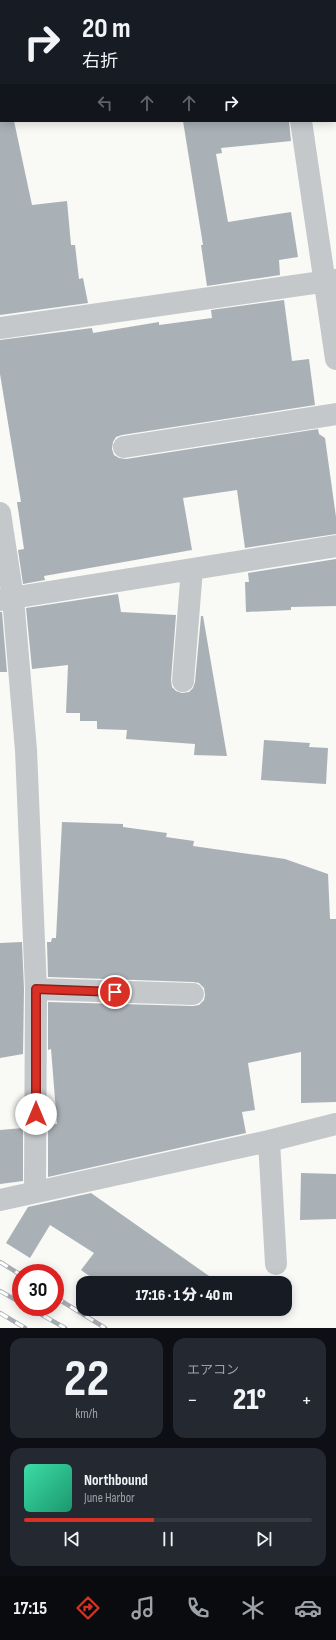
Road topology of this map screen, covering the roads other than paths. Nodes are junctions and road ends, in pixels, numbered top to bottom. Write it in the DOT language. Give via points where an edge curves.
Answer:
graph roads {
  1 [pos="301,122"];
  2 [pos="330,281"];
  3 [pos="0,328"];
  4 [pos="336,359"];
  5 [pos="336,414"];
  6 [pos="124,447"];
  7 [pos="0,513"];
  8 [pos="336,546"];
  9 [pos="192,569"];
  10 [pos="6,599"];
  11 [pos="183,681"];
  12 [pos="36,989"];
  13 [pos="193,994"];
  14 [pos="336,1124"];
  15 [pos="269,1141"];
  16 [pos="35,1191"];
  17 [pos="0,1200"];
  18 [pos="276,1264"];
  1 -- 2 [label="street"];
  2 -- 3 [label="street"];
  2 -- 4 [label="street"];
  5 -- 6 [label="street"];
  7 -- 10 [label="street"];
  8 -- 9 [label="street"];
  9 -- 10 [label="street"];
  9 -- 11 [label="street"];
  10 -- 12 [label="street" via="26,750"];
  12 -- 13 [label="street"];
  12 -- 16 [label="street"];
  14 -- 15 [label="street"];
  15 -- 16 [label="street"];
  15 -- 18 [label="street"];
  16 -- 17 [label="street"];
}
